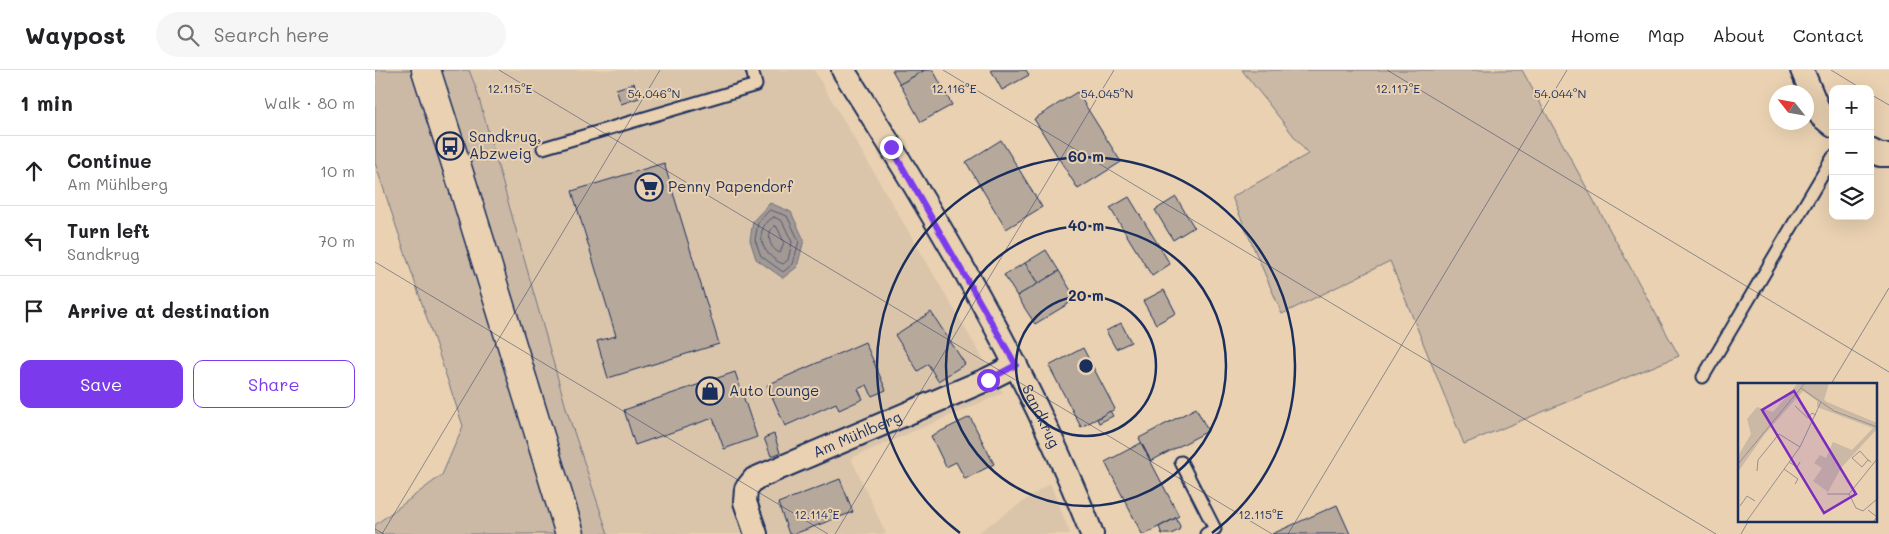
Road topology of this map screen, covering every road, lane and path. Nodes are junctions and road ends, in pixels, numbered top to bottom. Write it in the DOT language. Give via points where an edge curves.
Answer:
graph roads {
  1 [pos="425,70"];
  2 [pos="752,70"];
  3 [pos="843,70"];
  4 [pos="1802,70"];
  5 [pos="1829,123"];
  6 [pos="543,148"];
  7 [pos="1874,152"];
  8 [pos="1889,155"];
  9 [pos="1829,164"];
  10 [pos="1016,365"];
  11 [pos="1703,377"];
  12 [pos="1181,462"];
  13 [pos="569,534"];
  14 [pos="756,534"];
  15 [pos="1092,534"];
  16 [pos="1206,534"];
  1 -- 13 [label="main road"];
  2 -- 6 [label="lane" via="756,85"];
  3 -- 10 [label="street, Sandkrug" via="910,178"];
  4 -- 5 [label="street" via="1821,116"];
  7 -- 8 [label="street"];
  9 -- 11 [label="lane"];
  10 -- 14 [label="street, Am Mühlberg" via="988,380 754,479 746,489 745,502"];
  10 -- 15 [label="street, Sandkrug"];
  12 -- 16 [label="lane" via="1215,529"];
}
